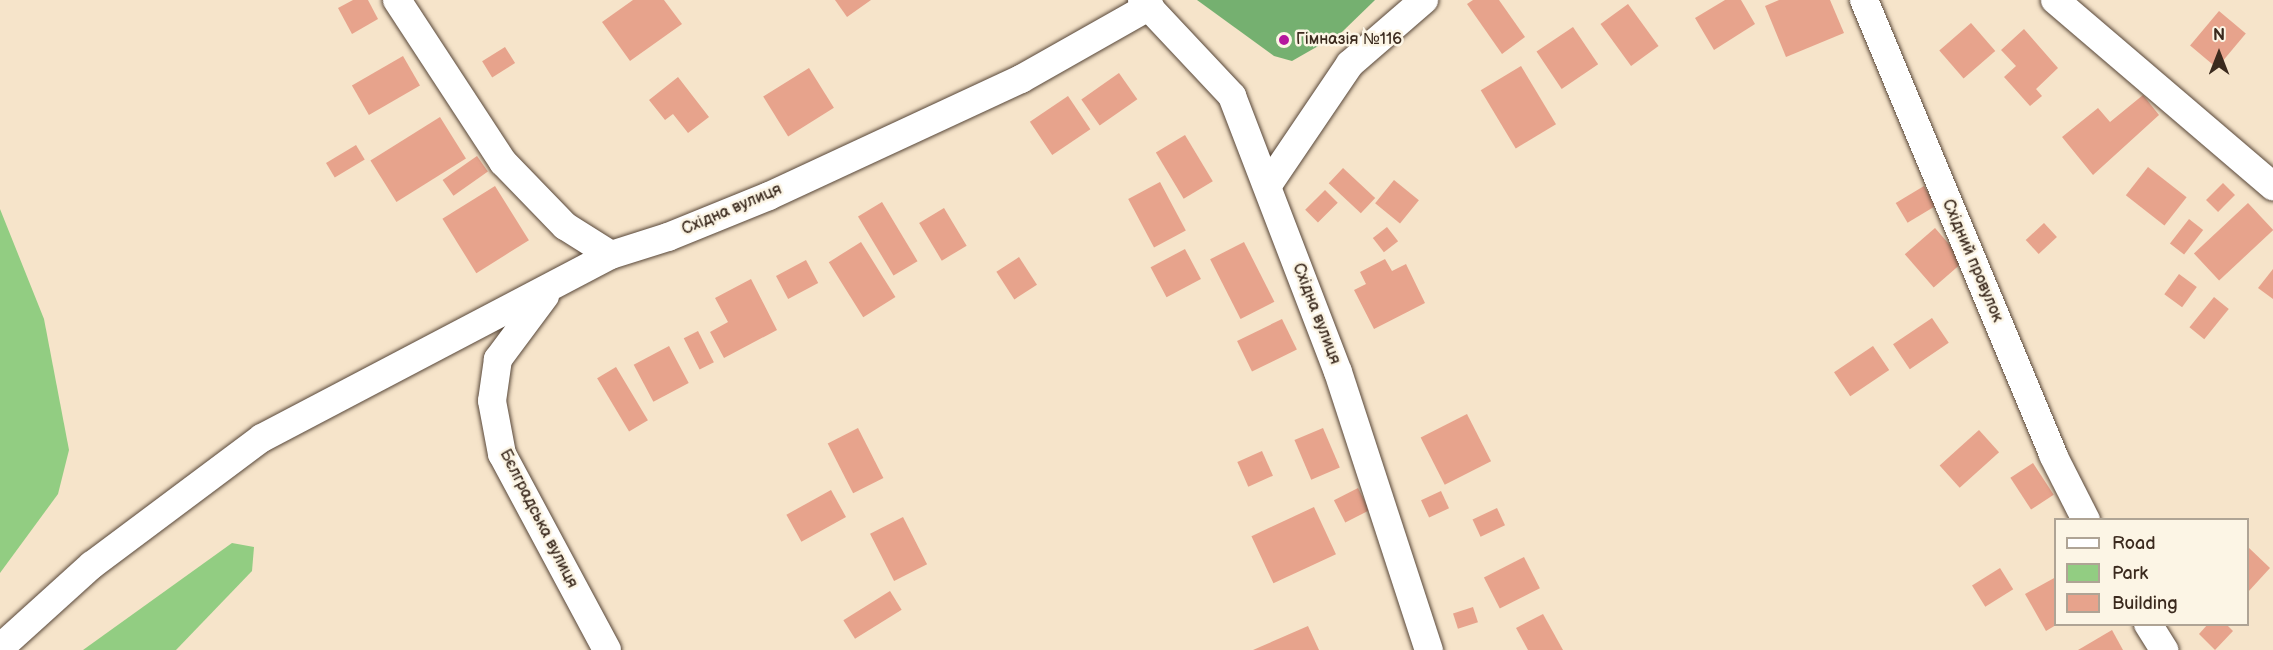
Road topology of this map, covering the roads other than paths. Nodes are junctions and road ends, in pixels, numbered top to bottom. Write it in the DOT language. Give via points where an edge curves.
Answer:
graph roads {
  1 [pos="398,0"];
  2 [pos="1424,0"];
  3 [pos="1864,0"];
  4 [pos="2055,0"];
  5 [pos="1146,3"];
  6 [pos="1268,186"];
  7 [pos="2273,186"];
  8 [pos="611,255"];
  9 [pos="550,290"];
  10 [pos="2085,518"];
  11 [pos="2149,626"];
  12 [pos="0,648"];
  13 [pos="607,650"];
  14 [pos="1429,650"];
  15 [pos="2164,650"];
  1 -- 8 [label="street" via="503,162 565,226"];
  2 -- 6 [label="street" via="1350,64"];
  3 -- 10 [label="street, Східний провулок" via="2053,455"];
  4 -- 7 [label="street"];
  5 -- 6 [label="street, Східна вулиця" via="1232,96"];
  5 -- 8 [label="street, Східна вулиця" via="1021,79 779,191 668,237"];
  6 -- 14 [label="street, Східна вулиця" via="1338,372"];
  8 -- 9 [label="street, Східна вулиця"];
  9 -- 12 [label="street, Східна вулиця" via="262,438 92,565"];
  9 -- 13 [label="street, Бєлградська вулиця" via="498,359 492,401 502,454"];
  11 -- 15 [label="street"];
}
